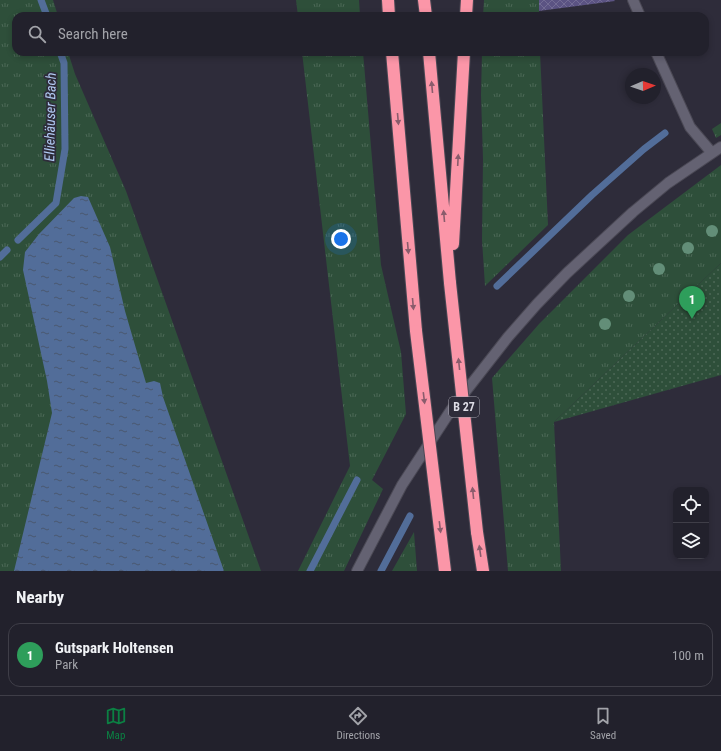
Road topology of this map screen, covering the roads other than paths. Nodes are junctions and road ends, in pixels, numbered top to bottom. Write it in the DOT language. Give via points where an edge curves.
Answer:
graph roads {
  1 [pos="388,0"];
  2 [pos="424,0"];
  3 [pos="467,0"];
  4 [pos="633,0"];
  5 [pos="389,12"];
  6 [pos="426,12"];
  7 [pos="466,12"];
  8 [pos="638,12"];
  9 [pos="392,56"];
  10 [pos="429,56"];
  11 [pos="464,56"];
  12 [pos="658,56"];
  13 [pos="721,147"];
  14 [pos="712,153"];
  15 [pos="450,283"];
  16 [pos="357,571"];
  17 [pos="445,571"];
  18 [pos="483,571"];
  1 -- 5 [label="highway"];
  2 -- 6 [label="highway"];
  3 -- 7 [label="highway"];
  4 -- 8 [label="street"];
  9 -- 17 [label="highway, one-way, bridge" via="416,332"];
  15 -- 10 [label="highway, B 27, one-way"];
  15 -- 11 [label="highway, one-way"];
  12 -- 14 [label="street" via="690,127"];
  13 -- 14 [label="street"];
  14 -- 16 [label="street" via="633,212 567,273 508,338 451,410 402,485"];
  18 -- 15 [label="highway, B 27, one-way, bridge"];
}
